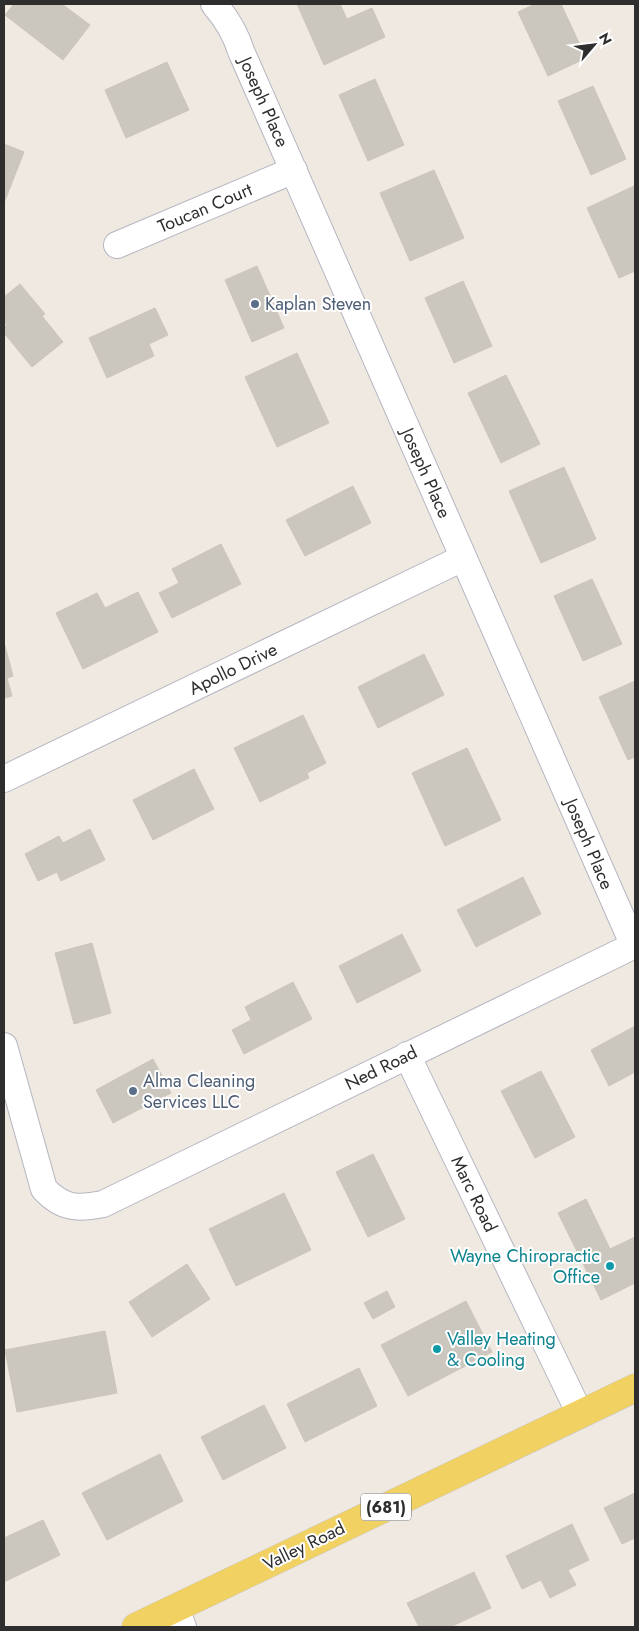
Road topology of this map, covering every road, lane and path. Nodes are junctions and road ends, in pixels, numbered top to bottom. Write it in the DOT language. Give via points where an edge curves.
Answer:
graph roads {
  1 [pos="214,4"];
  2 [pos="294,170"];
  3 [pos="117,245"];
  4 [pos="463,558"];
  5 [pos="4,779"];
  6 [pos="634,946"];
  7 [pos="4,1046"];
  8 [pos="407,1055"];
  9 [pos="635,1388"];
  10 [pos="580,1414"];
  11 [pos="179,1618"];
  12 [pos="136,1627"];
  1 -- 2 [label="street, Joseph Place" via="236,34"];
  2 -- 3 [label="street, Toucan Court"];
  2 -- 4 [label="street, Joseph Place"];
  4 -- 5 [label="street, Apollo Drive"];
  4 -- 6 [label="street, Joseph Place"];
  6 -- 8 [label="street, Ned Road"];
  7 -- 8 [label="street, Ned Road" via="44,1189 54,1200 68,1206 85,1207 103,1204"];
  8 -- 10 [label="street, Marc Road"];
  9 -- 10 [label="main road, Valley Road / (681)"];
  10 -- 11 [label="main road, Valley Road / (681)"];
  11 -- 12 [label="main road, Valley Road / (681)"];
}
